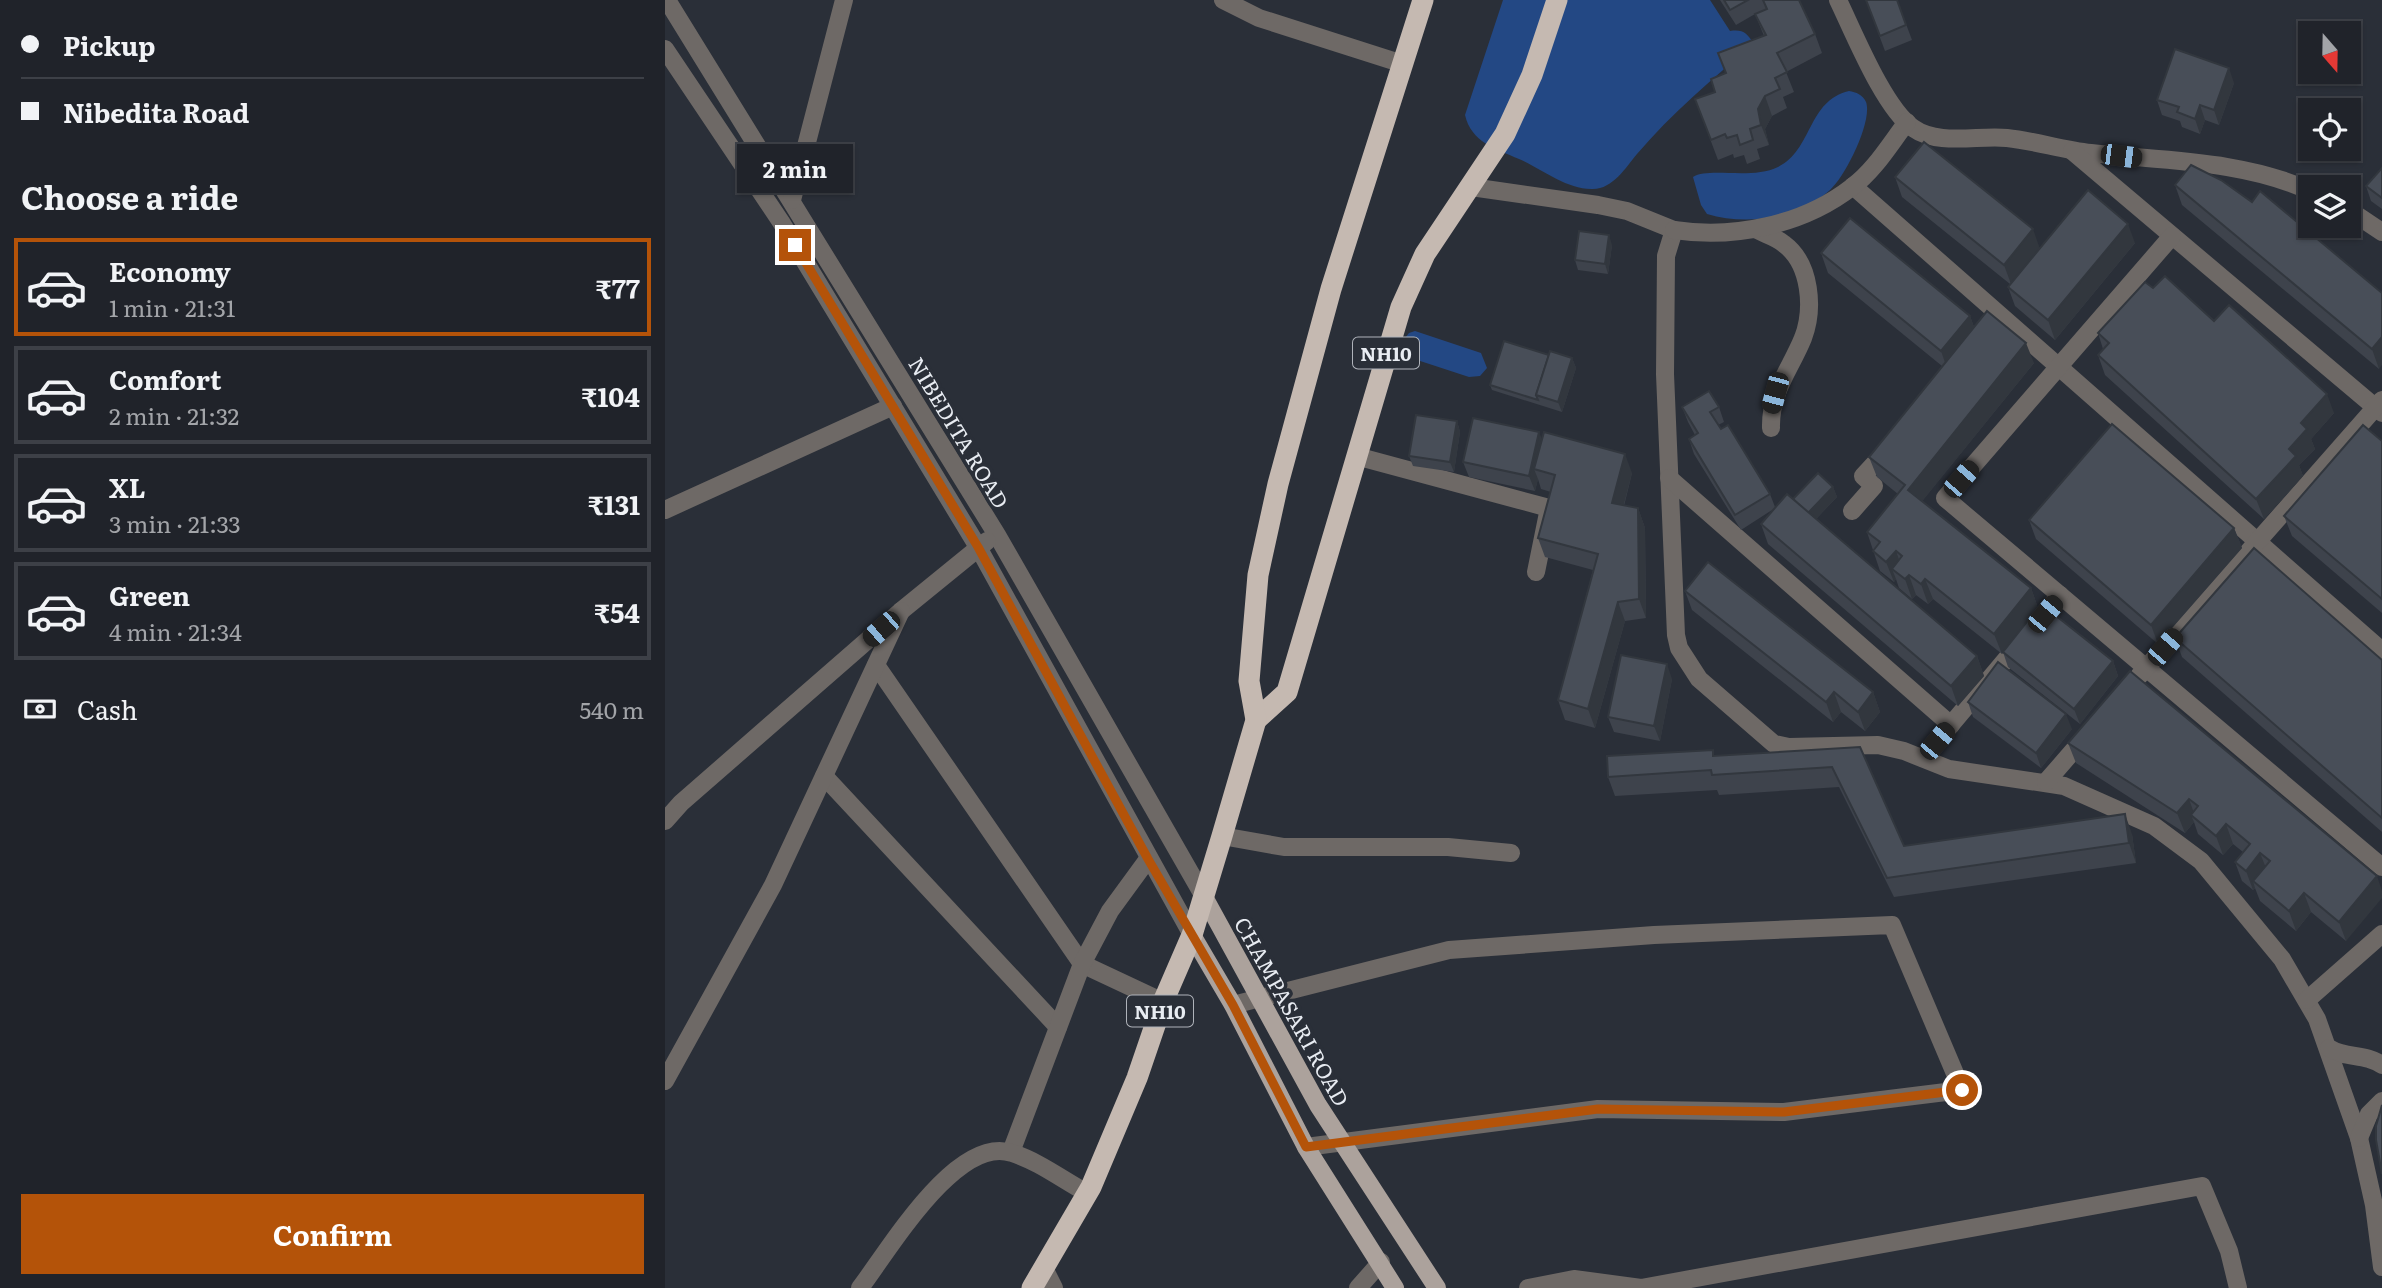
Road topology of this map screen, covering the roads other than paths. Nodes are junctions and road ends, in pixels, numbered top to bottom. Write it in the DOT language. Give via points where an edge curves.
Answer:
graph roads {
  1 [pos="667,0"];
  2 [pos="844,0"];
  3 [pos="1223,0"];
  4 [pos="1423,0"];
  5 [pos="1557,0"];
  6 [pos="1838,0"];
  7 [pos="665,49"];
  8 [pos="1403,64"];
  9 [pos="1907,122"];
  10 [pos="2072,151"];
  11 [pos="1853,186"];
  12 [pos="1471,187"];
  13 [pos="2298,187"];
  14 [pos="792,200"];
  15 [pos="2361,218"];
  16 [pos="1755,229"];
  17 [pos="1674,230"];
  18 [pos="2382,232"];
  19 [pos="2172,236"];
  20 [pos="2059,367"];
  21 [pos="893,406"];
  22 [pos="2380,407"];
  23 [pos="1771,428"];
  24 [pos="1898,437"];
  25 [pos="1356,456"];
  26 [pos="1669,478"];
  27 [pos="665,510"];
  28 [pos="1852,511"];
  29 [pos="997,535"];
  30 [pos="2257,541"];
  31 [pos="978,547"];
  32 [pos="1536,572"];
  33 [pos="2060,595"];
  34 [pos="901,611"];
  35 [pos="2382,651"];
  36 [pos="876,665"];
  37 [pos="2146,668"];
  38 [pos="2128,688"];
  39 [pos="1256,720"];
  40 [pos="2100,720"];
  41 [pos="1951,725"];
  42 [pos="1923,758"];
  43 [pos="824,776"];
  44 [pos="2046,782"];
  45 [pos="665,821"];
  46 [pos="1222,836"];
  47 [pos="1511,853"];
  48 [pos="1148,859"];
  49 [pos="2382,867"];
  50 [pos="1203,895"];
  51 [pos="2382,934"];
  52 [pos="1192,935"];
  53 [pos="1081,964"];
  54 [pos="1262,999"];
  55 [pos="2307,1000"];
  56 [pos="1163,1002"];
  57 [pos="1233,1005"];
  58 [pos="1058,1027"];
  59 [pos="2329,1048"];
  60 [pos="2382,1065"];
  61 [pos="665,1081"];
  62 [pos="2382,1101"];
  63 [pos="2359,1138"];
  64 [pos="1341,1142"];
  65 [pos="1306,1147"];
  66 [pos="1011,1152"];
  67 [pos="1087,1193"];
  68 [pos="1381,1262"];
  69 [pos="2382,1267"];
  70 [pos="1050,1279"];
  71 [pos="860,1288"];
  72 [pos="1032,1288"];
  73 [pos="1358,1288"];
  74 [pos="1395,1288"];
  75 [pos="1437,1288"];
  76 [pos="1528,1288"];
  77 [pos="2238,1288"];
  1 -- 14 [label="street, NIBEDITA ROAD"];
  2 -- 14 [label="street"];
  3 -- 8 [label="street" via="1259,18"];
  4 -- 8 [label="highway, NH10"];
  5 -- 12 [label="highway, NH10" via="1505,134"];
  6 -- 9 [label="street" via="1882,87"];
  7 -- 21 [label="street, NIBEDITA ROAD" via="781,222"];
  8 -- 39 [label="highway, NH10" via="1331,289 1278,484 1258,575 1249,681"];
  9 -- 10 [label="street" via="1936,136 2006,138"];
  9 -- 11 [label="street"];
  10 -- 13 [label="street" via="2238,169"];
  10 -- 19 [label="street"];
  11 -- 16 [label="street" via="1817,207"];
  11 -- 20 [label="street" via="2000,325"];
  12 -- 17 [label="street" via="1608,207"];
  12 -- 25 [label="highway, NH10" via="1425,254 1401,307"];
  14 -- 29 [label="street, NIBEDITA ROAD"];
  15 -- 18 [label="street"];
  16 -- 17 [label="street" via="1706,235"];
  16 -- 23 [label="street" via="1793,252 1807,283 1809,311 1803,337 1775,393"];
  17 -- 26 [label="street" via="1666,256"];
  19 -- 20 [label="street"];
  19 -- 22 [label="street"];
  20 -- 30 [label="street"];
  20 -- 33 [label="street" via="1945,498"];
  21 -- 27 [label="street"];
  21 -- 31 [label="street, NIBEDITA ROAD"];
  22 -- 30 [label="street"];
  24 -- 28 [label="street" via="1863,476 1874,486"];
  25 -- 32 [label="street" via="1549,508"];
  25 -- 39 [label="highway, NH10" via="1287,692"];
  26 -- 41 [label="street"];
  26 -- 42 [label="street" via="1675,635 1699,680 1775,744 1878,745"];
  29 -- 31 [label="street"];
  29 -- 50 [label="street, NIBEDITA ROAD"];
  30 -- 35 [label="street"];
  30 -- 37 [label="street"];
  31 -- 34 [label="street"];
  31 -- 48 [label="street, NIBEDITA ROAD"];
  33 -- 37 [label="street"];
  33 -- 41 [label="street"];
  34 -- 36 [label="street"];
  34 -- 45 [label="street"];
  36 -- 43 [label="street"];
  36 -- 53 [label="street"];
  37 -- 38 [label="street"];
  37 -- 49 [label="street"];
  39 -- 46 [label="highway, NH10"];
  40 -- 44 [label="street"];
  41 -- 42 [label="street"];
  42 -- 44 [label="street" via="1949,769"];
  43 -- 58 [label="street"];
  43 -- 61 [label="street" via="773,885"];
  44 -- 55 [label="street" via="2154,827 2201,861 2282,958"];
  46 -- 47 [label="street" via="1284,847 1448,847"];
  46 -- 50 [label="highway, NH10"];
  48 -- 52 [label="street, NIBEDITA ROAD"];
  48 -- 53 [label="street" via="1109,911"];
  50 -- 52 [label="highway, NH10"];
  50 -- 54 [label="main road, CHAMPASARI ROAD"];
  51 -- 55 [label="street"];
  52 -- 56 [label="highway, NH10"];
  52 -- 57 [label="main road"];
  53 -- 56 [label="street"];
  53 -- 58 [label="street"];
  54 -- 57 [label="street"];
  54 -- 64 [label="main road, CHAMPASARI ROAD" via="1290,1059"];
  54 -- 64 [label="street" via="1449,950 1892,925 1962,1090 1784,1112 1598,1109"];
  55 -- 59 [label="street"];
  56 -- 67 [label="highway, NH10" via="1137,1078"];
  57 -- 65 [label="main road"];
  58 -- 66 [label="street"];
  59 -- 60 [label="street"];
  59 -- 63 [label="street"];
  62 -- 63 [label="street" via="2369,1114"];
  63 -- 69 [label="street"];
  64 -- 65 [label="street"];
  64 -- 75 [label="main road, CHAMPASARI ROAD"];
  65 -- 68 [label="main road"];
  66 -- 67 [label="street"];
  66 -- 71 [label="street" via="979,1154 955,1168"];
  67 -- 70 [label="highway, NH10"];
  68 -- 73 [label="street"];
  68 -- 74 [label="main road"];
  70 -- 72 [label="highway, NH10"];
  76 -- 77 [label="street" via="1574,1279 1641,1288 2202,1186 2229,1251"];
}
